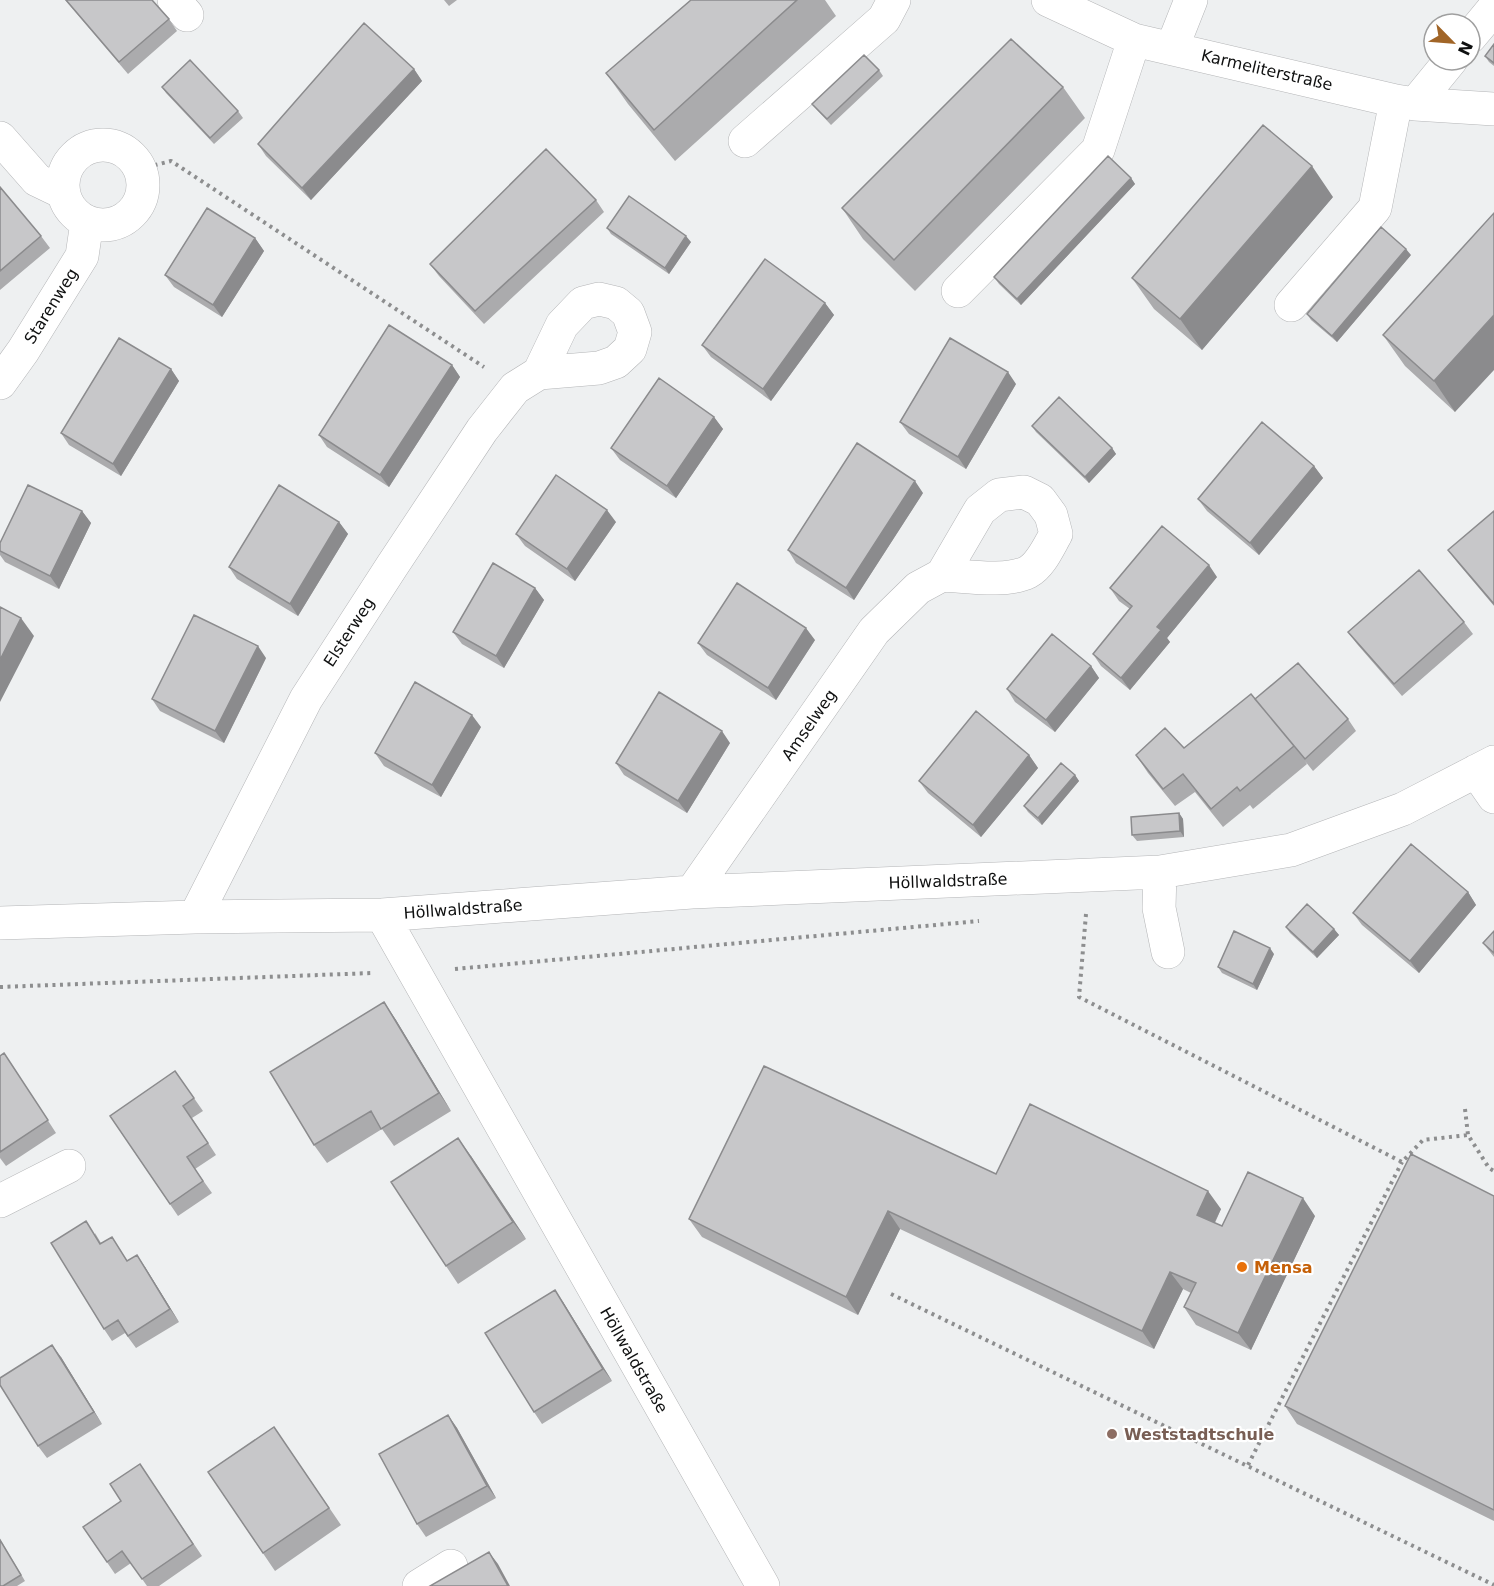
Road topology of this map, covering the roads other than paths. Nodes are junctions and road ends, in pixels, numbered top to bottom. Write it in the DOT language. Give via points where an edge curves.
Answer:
graph roads {
  1 [pos="894,0"];
  2 [pos="1047,0"];
  3 [pos="1191,0"];
  4 [pos="1494,8"];
  5 [pos="1482,22"];
  6 [pos="1134,40"];
  7 [pos="1172,48"];
  8 [pos="1438,72"];
  9 [pos="1406,102"];
  10 [pos="1494,109"];
  11 [pos="0,138"];
  12 [pos="745,141"];
  13 [pos="50,187"];
  14 [pos="87,222"];
  15 [pos="958,291"];
  16 [pos="1291,305"];
  17 [pos="527,380"];
  18 [pos="0,383"];
  19 [pos="942,575"];
  20 [pos="1488,777"];
  21 [pos="1160,872"];
  22 [pos="692,892"];
  23 [pos="382,915"];
  24 [pos="195,917"];
  25 [pos="0,923"];
  26 [pos="1168,952"];
  27 [pos="69,1166"];
  28 [pos="0,1201"];
  29 [pos="451,1566"];
  30 [pos="419,1586"];
  31 [pos="763,1586"];
  1 -- 12 [label="street" via="884,19"];
  2 -- 6 [label="street, Karmeliterstraße"];
  3 -- 7 [label="street"];
  4 -- 5 [label="street"];
  6 -- 7 [label="street, Karmeliterstraße"];
  6 -- 15 [label="street" via="1098,150"];
  7 -- 9 [label="street, Karmeliterstraße"];
  8 -- 9 [label="street"];
  9 -- 10 [label="street, Karmeliterstraße"];
  9 -- 16 [label="street" via="1375,208"];
  11 -- 13 [label="street"];
  13 -- 14 [label="street"];
  13 -- 14 [label="street" via="63,180 67,168 85,149 110,145 133,158 143,182 136,208 114,224"];
  14 -- 18 [label="street, Starenweg" via="82,256"];
  17 -- 24 [label="street, Elsterweg" via="469,449 306,699"];
  19 -- 22 [label="street, Amselweg" via="918,588 874,632"];
  20 -- 21 [label="street, Höllwaldstraße" via="1292,850"];
  21 -- 22 [label="street, Höllwaldstraße"];
  21 -- 26 [label="street" via="1159,908"];
  22 -- 23 [label="street, Höllwaldstraße"];
  23 -- 24 [label="street, Höllwaldstraße"];
  23 -- 31 [label="street, Höllwaldstraße"];
  24 -- 25 [label="street, Höllwaldstraße"];
  27 -- 28 [label="street"];
  29 -- 30 [label="street"];
}
